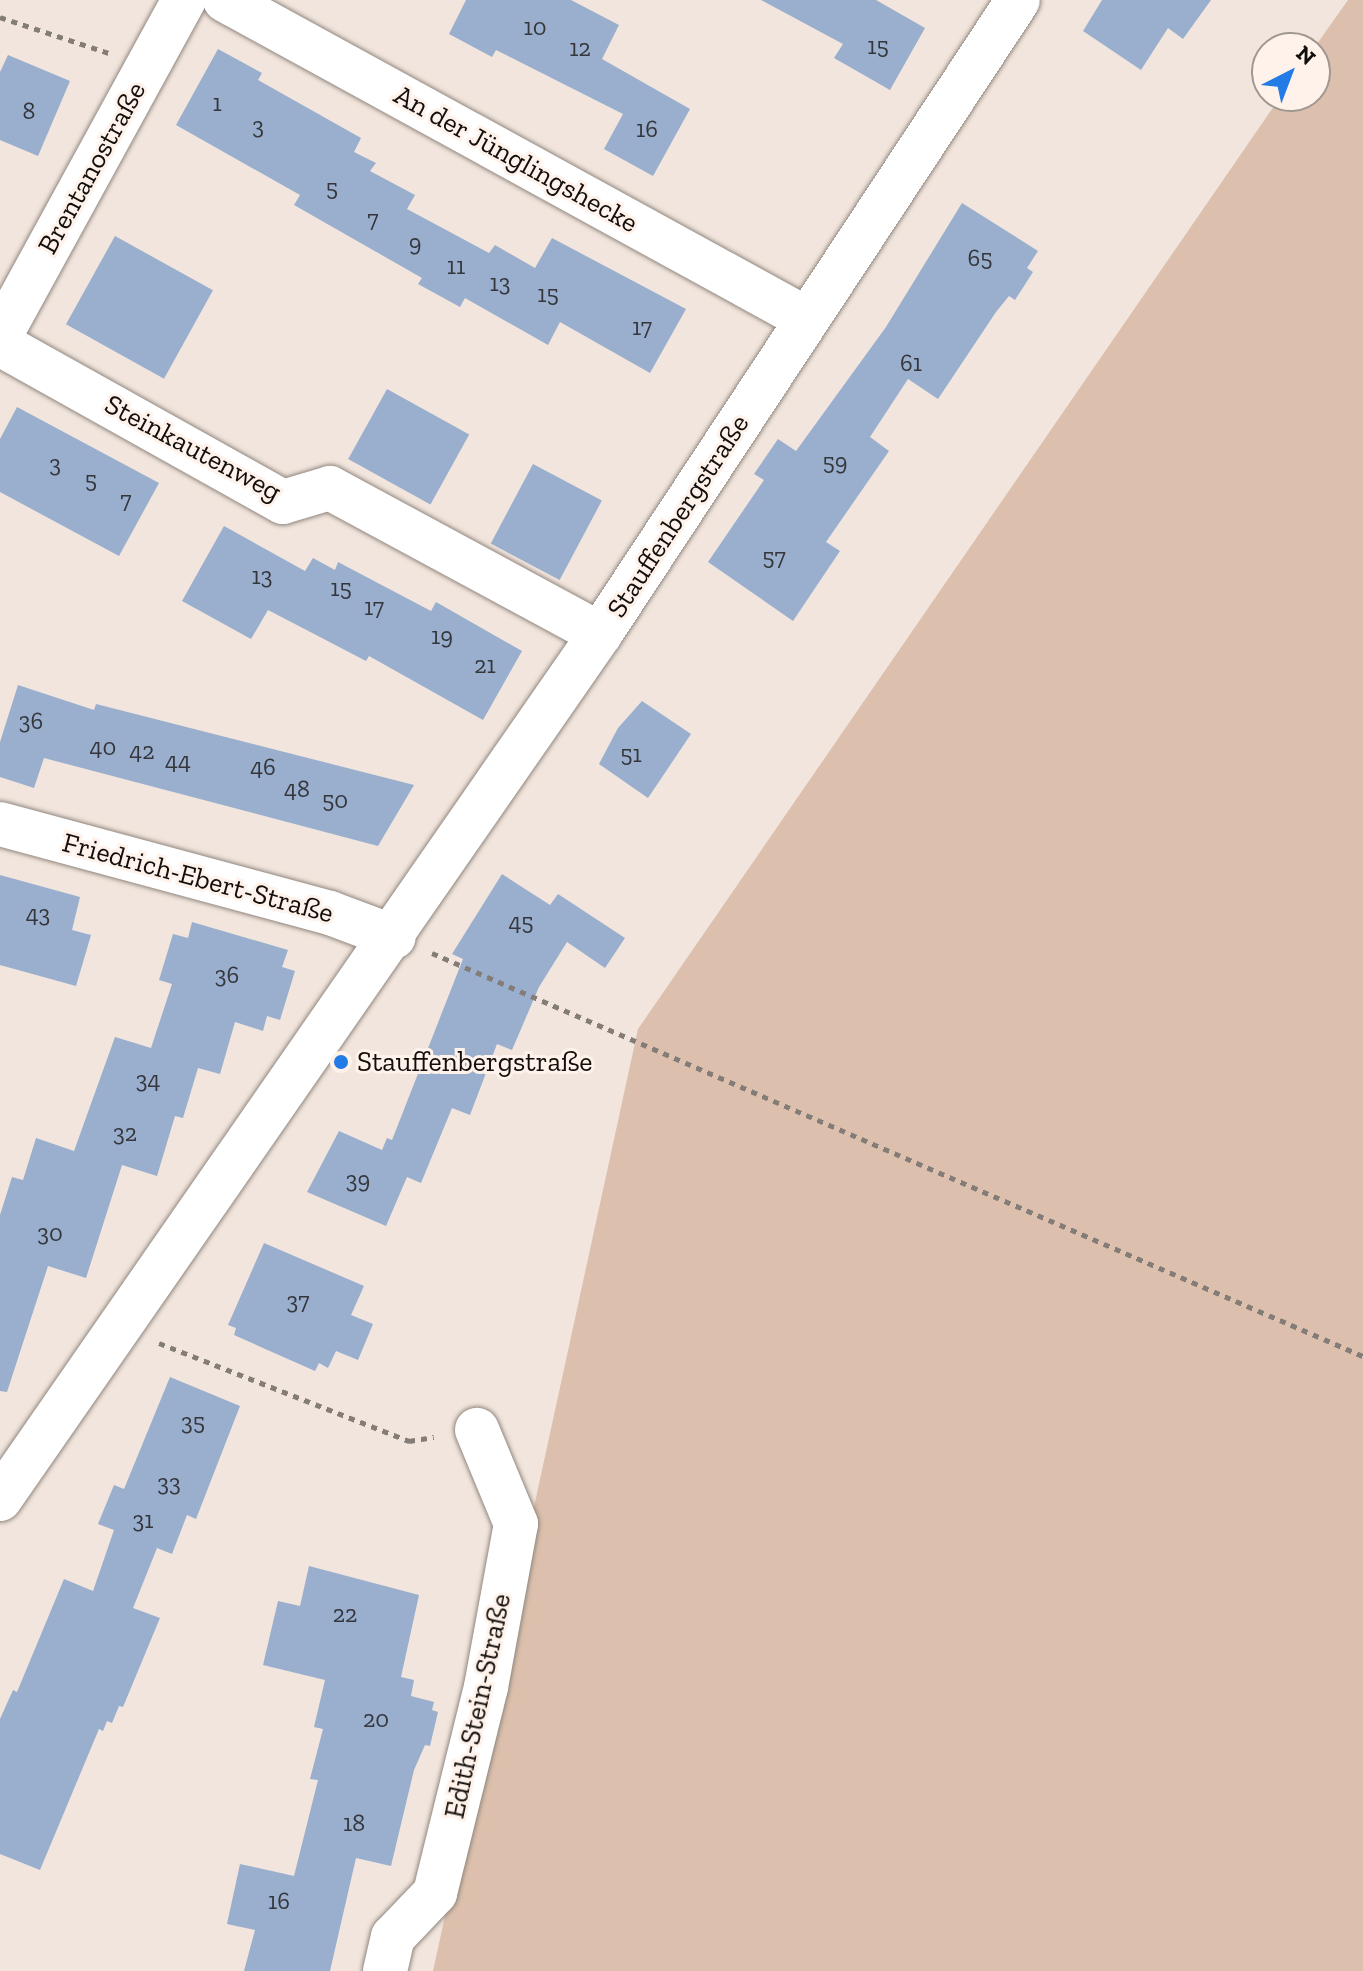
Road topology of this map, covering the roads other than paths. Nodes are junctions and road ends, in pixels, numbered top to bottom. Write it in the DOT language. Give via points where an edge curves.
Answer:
graph roads {
  1 [pos="184,0"];
  2 [pos="225,0"];
  3 [pos="1018,0"];
  4 [pos="807,319"];
  5 [pos="0,336"];
  6 [pos="0,344"];
  7 [pos="600,634"];
  8 [pos="0,824"];
  9 [pos="394,937"];
  10 [pos="477,1430"];
  11 [pos="0,1499"];
  12 [pos="385,1971"];
  1 -- 5 [label="street, Brentanostraße"];
  2 -- 4 [label="street, An der Jünglingshecke"];
  3 -- 4 [label="street, Stauffenbergstraße"];
  4 -- 7 [label="street, Stauffenbergstraße"];
  6 -- 7 [label="street, Steinkautenweg" via="283,502 330,488"];
  7 -- 9 [label="street, Stauffenbergstraße"];
  8 -- 9 [label="street, Friedrich-Ebert-Straße" via="330,913"];
  9 -- 11 [label="street, Stauffenbergstraße"];
  10 -- 12 [label="street, Edith-Stein-Straße" via="516,1524 486,1687 435,1893 393,1937"];
}
